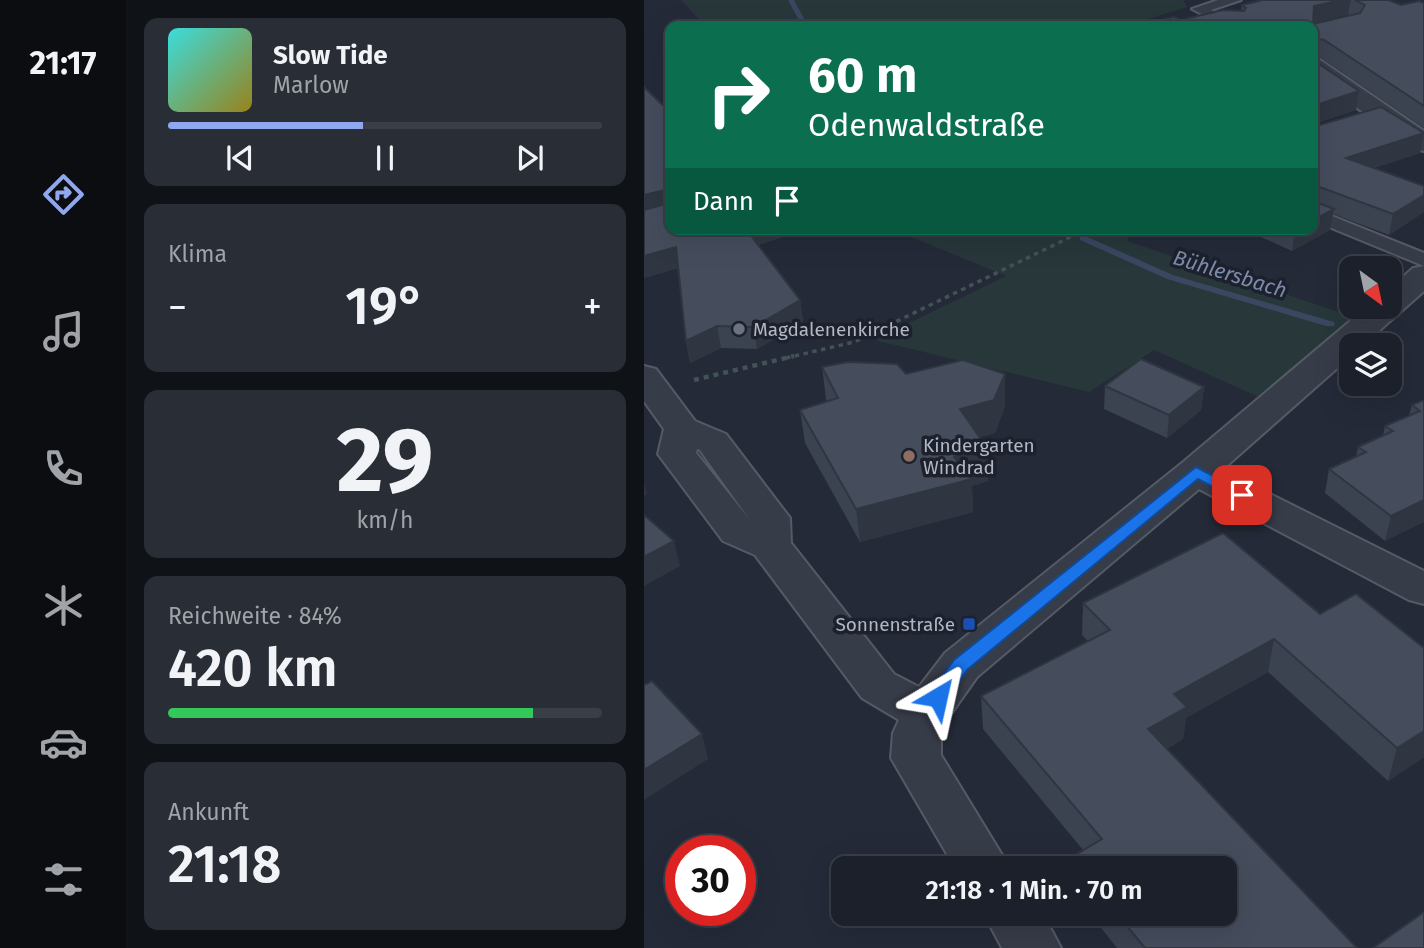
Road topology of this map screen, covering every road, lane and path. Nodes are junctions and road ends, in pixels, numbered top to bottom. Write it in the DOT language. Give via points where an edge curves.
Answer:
graph roads {
  1 [pos="1234,0"];
  2 [pos="1224,21"];
  3 [pos="1318,69"];
  4 [pos="1382,113"];
  5 [pos="1347,125"];
  6 [pos="1413,125"];
  7 [pos="1424,143"];
  8 [pos="1318,216"];
  9 [pos="1075,235"];
  10 [pos="1424,260"];
  11 [pos="1424,275"];
  12 [pos="1402,294"];
  13 [pos="1374,319"];
  14 [pos="650,382"];
  15 [pos="1196,472"];
  16 [pos="1424,589"];
  17 [pos="926,713"];
  18 [pos="976,856"];
  19 [pos="1019,926"];
  20 [pos="1033,948"];
  1 -- 2 [label="lane" via="1199,9"];
  3 -- 4 [label="street"];
  4 -- 5 [label="street"];
  4 -- 6 [label="street"];
  6 -- 7 [label="street"];
  8 -- 10 [label="lane"];
  9 -- 14 [label="path" via="854,342"];
  11 -- 12 [label="street"];
  13 -- 15 [label="street"];
  14 -- 17 [label="street" via="682,429 712,442 770,518 770,545 878,687"];
  15 -- 16 [label="street"];
  15 -- 17 [label="street" via="961,665"];
  17 -- 18 [label="street" via="917,733 916,758"];
  19 -- 20 [label="street"];
}
